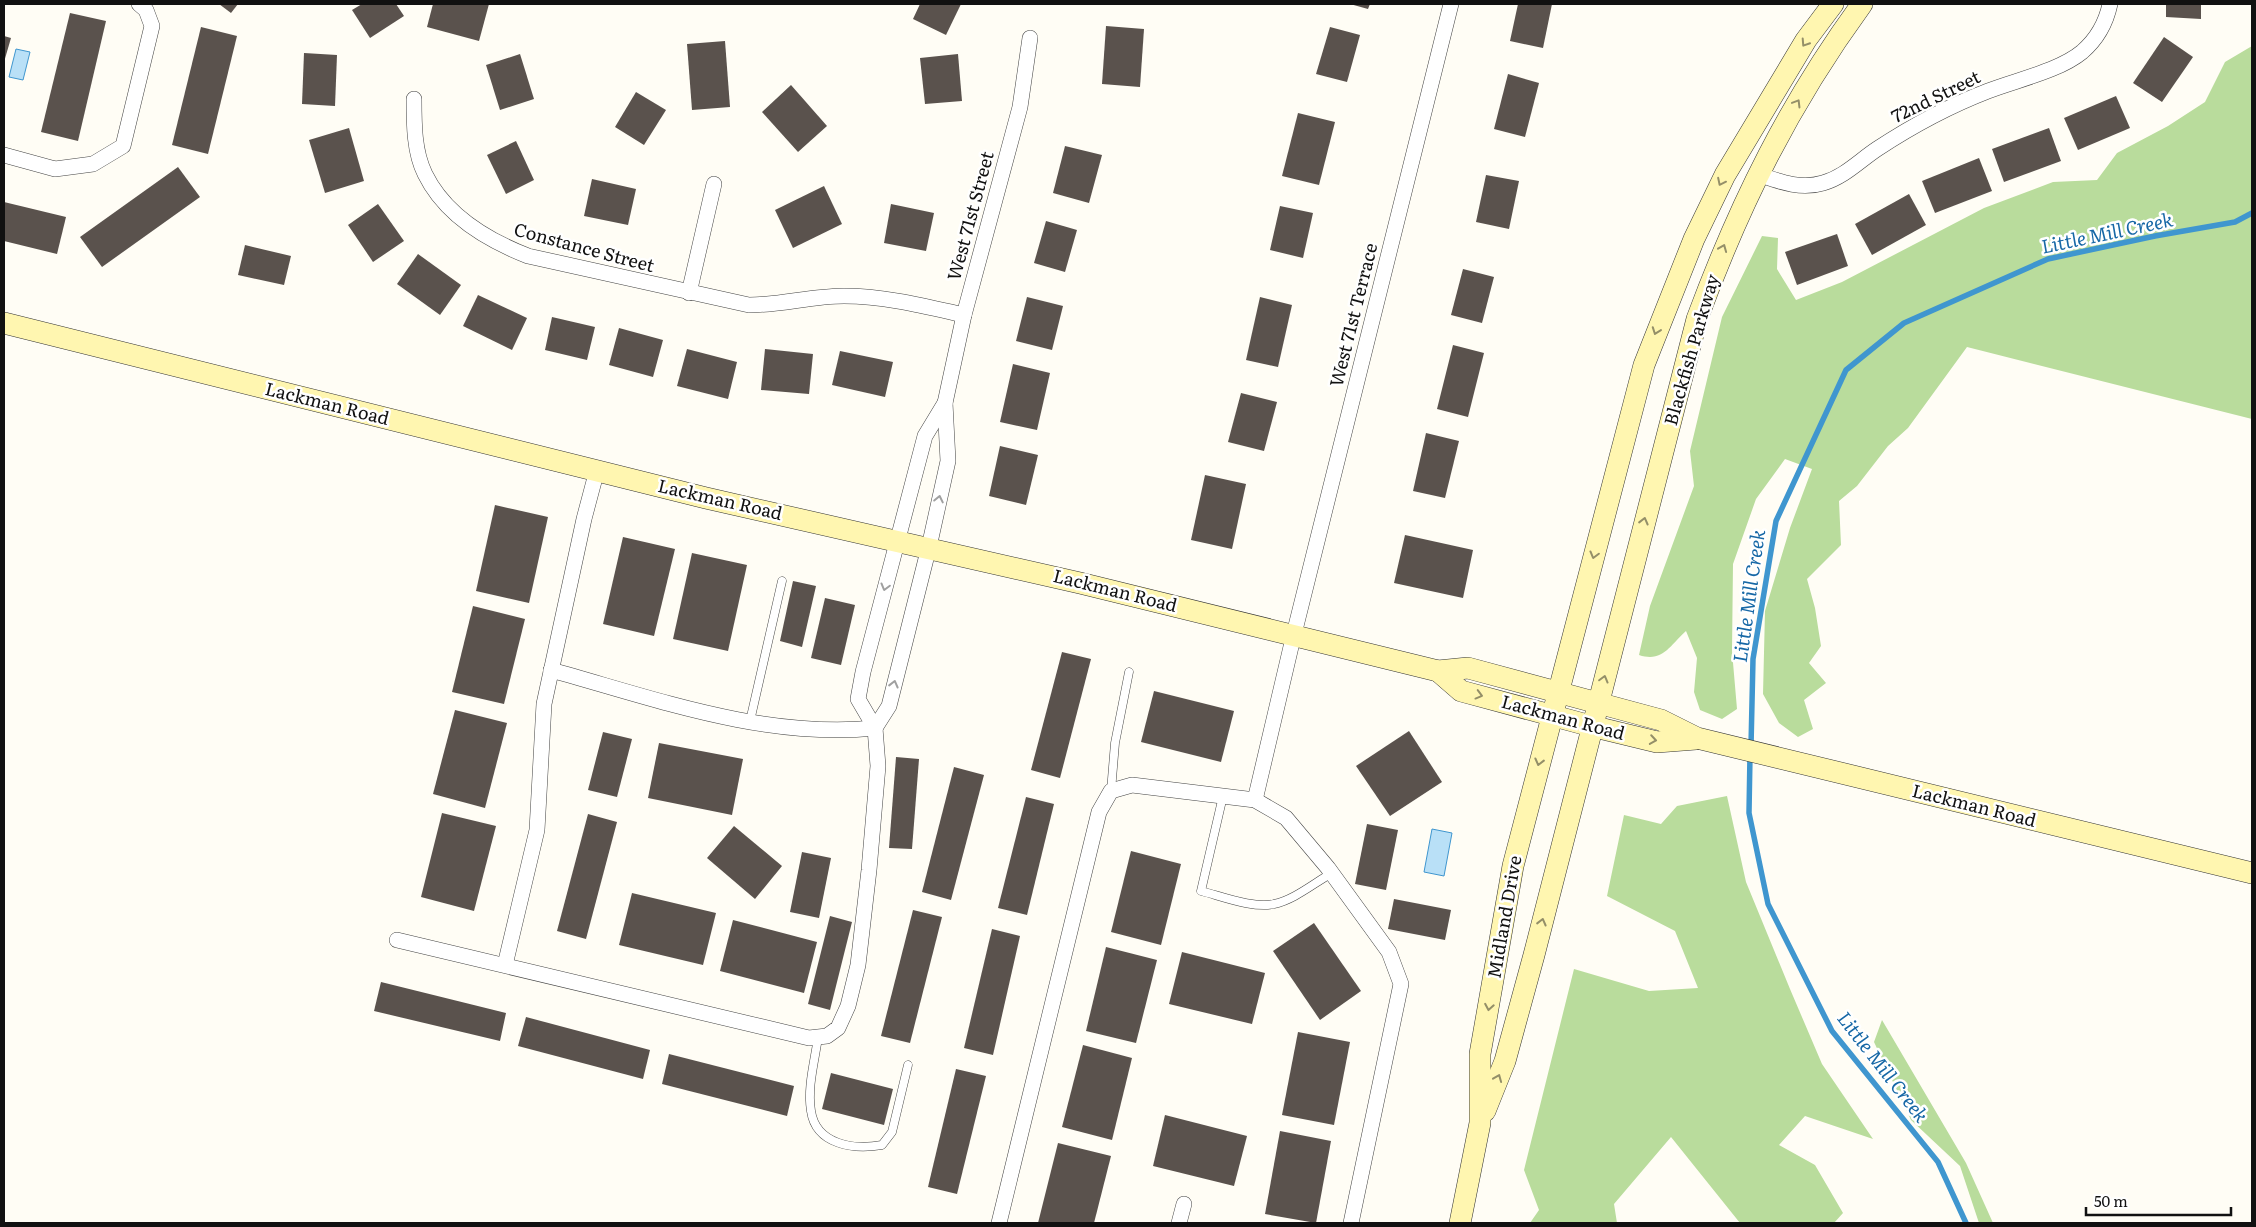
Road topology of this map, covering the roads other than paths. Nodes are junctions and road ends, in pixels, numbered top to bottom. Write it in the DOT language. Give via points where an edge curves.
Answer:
graph roads {
  1 [pos="139,4"];
  2 [pos="1451,4"];
  3 [pos="1833,4"];
  4 [pos="1862,4"];
  5 [pos="2110,4"];
  6 [pos="1030,38"];
  7 [pos="414,99"];
  8 [pos="4,155"];
  9 [pos="1757,174"];
  10 [pos="714,184"];
  11 [pos="689,293"];
  12 [pos="964,315"];
  13 [pos="4,324"];
  14 [pos="945,403"];
  15 [pos="597,470"];
  16 [pos="898,540"];
  17 [pos="929,547"];
  18 [pos="782,581"];
  19 [pos="1294,634"];
  20 [pos="550,670"];
  21 [pos="1438,671"];
  22 [pos="1129,672"];
  23 [pos="1557,692"];
  24 [pos="1597,703"];
  25 [pos="1551,715"];
  26 [pos="750,721"];
  27 [pos="1591,726"];
  28 [pos="875,728"];
  29 [pos="1697,738"];
  30 [pos="1111,791"];
  31 [pos="1223,796"];
  32 [pos="1255,800"];
  33 [pos="1332,873"];
  34 [pos="2252,873"];
  35 [pos="397,940"];
  36 [pos="505,965"];
  37 [pos="818,1037"];
  38 [pos="908,1065"];
  39 [pos="1480,1123"];
  40 [pos="1184,1204"];
  41 [pos="999,1223"];
  42 [pos="1179,1223"];
  43 [pos="1351,1223"];
  44 [pos="1460,1223"];
  1 -- 8 [label="street" via="146,10 152,26 123,146 93,164 55,169"];
  2 -- 19 [label="street, West 71st Terrace"];
  3 -- 23 [label="main road, Blackfish Parkway, one-way" via="1806,40 1725,176 1670,295 1644,365"];
  9 -- 4 [label="main road, Blackfish Parkway, one-way" via="1796,104"];
  5 -- 9 [label="street, 72nd Street" via="2102,28 2081,53 1917,124 1836,178 1809,186 1783,183"];
  6 -- 12 [label="street, West 71st Street" via="1020,107"];
  7 -- 11 [label="street, Constance Street" via="417,142 425,174 459,218 501,245 528,256"];
  24 -- 9 [label="main road, Blackfish Parkway, one-way" via="1697,319 1724,246"];
  10 -- 11 [label="street"];
  11 -- 12 [label="street, Constance Street" via="748,305 776,305 843,296 869,297"];
  12 -- 14 [label="street, West 71st Street"];
  13 -- 15 [label="main road, Lackman Road"];
  14 -- 16 [label="street, West 71st Street" via="925,436"];
  17 -- 14 [label="street, West 71st Street, one-way" via="948,461"];
  15 -- 16 [label="main road, Lackman Road" via="706,498"];
  15 -- 20 [label="street"];
  16 -- 17 [label="main road, Lackman Road"];
  16 -- 28 [label="street, West 71st Street, one-way" via="858,699"];
  17 -- 19 [label="main road, Lackman Road"];
  28 -- 17 [label="street, West 71st Street, one-way" via="888,706"];
  18 -- 26 [label="lane"];
  19 -- 21 [label="main road, Lackman Road"];
  19 -- 32 [label="street, West 71st Terrace"];
  20 -- 26 [label="street" via="720,716"];
  20 -- 36 [label="street" via="544,704 537,830"];
  21 -- 23 [label="main road, Lackman Road" via="1468,668"];
  21 -- 25 [label="main road, Lackman Road, one-way" via="1461,691"];
  22 -- 30 [label="lane" via="1115,744"];
  23 -- 24 [label="main road, Lackman Road"];
  23 -- 25 [label="main road, Blackfish Parkway"];
  24 -- 27 [label="main road, Blackfish Parkway"];
  24 -- 29 [label="main road, Lackman Road" via="1661,720"];
  25 -- 27 [label="main road, Lackman Road"];
  25 -- 39 [label="main road, Midland Drive, one-way" via="1513,866 1480,1054"];
  26 -- 28 [label="street" via="839,732"];
  27 -- 29 [label="main road, Lackman Road, one-way" via="1657,742"];
  39 -- 27 [label="main road, Midland Drive, one-way" via="1505,1061"];
  28 -- 37 [label="street" via="878,766 858,965 848,1006 838,1028"];
  29 -- 34 [label="main road, Lackman Road"];
  30 -- 31 [label="street" via="1132,785"];
  30 -- 41 [label="street" via="1099,812"];
  31 -- 32 [label="street"];
  31 -- 33 [label="lane" via="1201,891 1272,905"];
  32 -- 33 [label="street" via="1286,818"];
  33 -- 43 [label="street" via="1389,952 1401,984"];
  35 -- 36 [label="street"];
  36 -- 37 [label="street" via="799,1036"];
  37 -- 38 [label="lane" via="811,1111 818,1129 833,1141 852,1147 882,1145 892,1132"];
  39 -- 44 [label="main road, Midland Drive"];
  40 -- 42 [label="street"];
}
